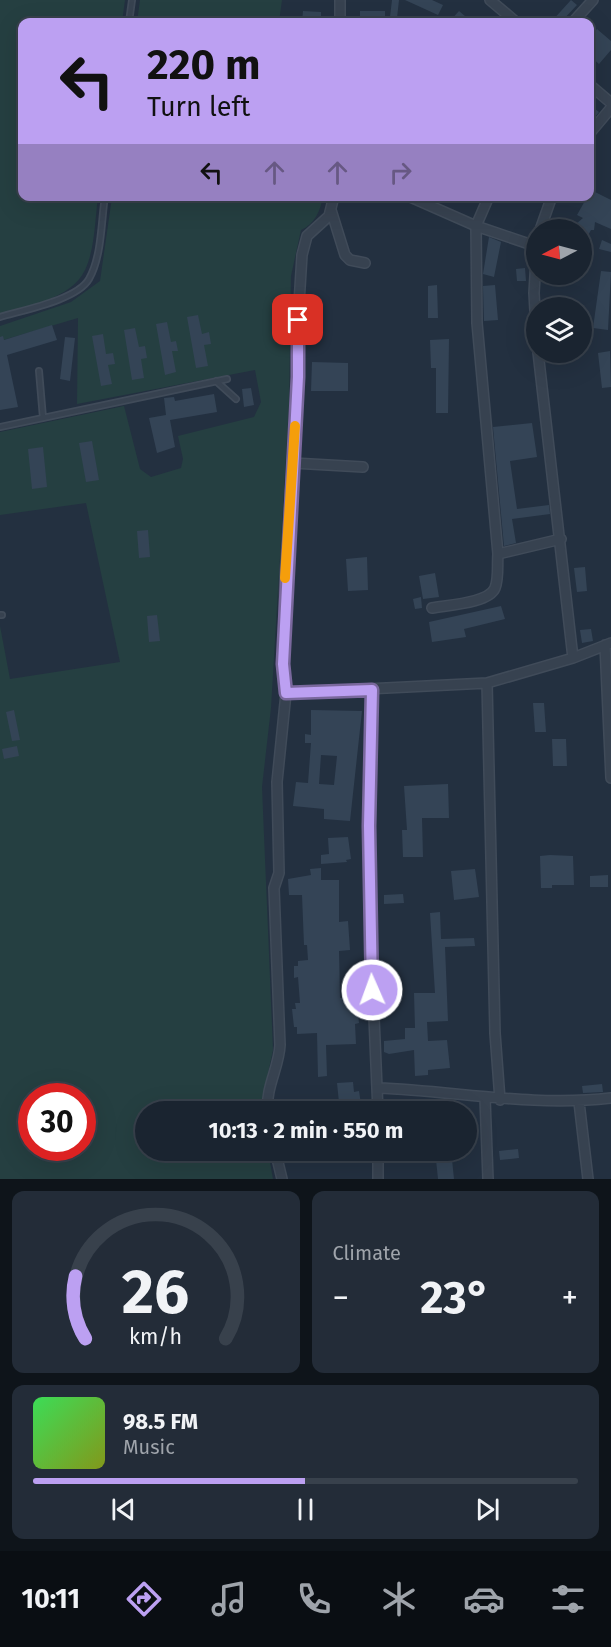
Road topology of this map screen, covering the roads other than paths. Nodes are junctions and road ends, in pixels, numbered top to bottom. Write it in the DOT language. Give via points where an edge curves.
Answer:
graph roads {
  1 [pos="132,0"];
  2 [pos="340,0"];
  3 [pos="490,0"];
  4 [pos="593,0"];
  5 [pos="130,18"];
  6 [pos="340,18"];
  7 [pos="511,18"];
  8 [pos="577,18"];
  9 [pos="594,89"];
  10 [pos="611,105"];
  11 [pos="594,128"];
  12 [pos="104,201"];
  13 [pos="333,201"];
  14 [pos="419,201"];
  15 [pos="487,201"];
  16 [pos="550,201"];
  17 [pos="331,210"];
  18 [pos="544,219"];
  19 [pos="476,226"];
  20 [pos="526,240"];
  21 [pos="366,263"];
  22 [pos="0,317"];
  23 [pos="539,363"];
  24 [pos="39,371"];
  25 [pos="227,379"];
  26 [pos="216,381"];
  27 [pos="236,399"];
  28 [pos="43,418"];
  29 [pos="0,427"];
  30 [pos="293,463"];
  31 [pos="363,467"];
  32 [pos="561,539"];
  33 [pos="498,554"];
  34 [pos="432,608"];
  35 [pos="608,644"];
  36 [pos="573,658"];
  37 [pos="487,682"];
  38 [pos="372,690"];
  39 [pos="286,693"];
  40 [pos="611,778"];
  41 [pos="378,1088"];
  42 [pos="485,1098"];
  43 [pos="611,1098"];
  44 [pos="500,1100"];
  45 [pos="269,1101"];
  46 [pos="378,1101"];
  47 [pos="579,1102"];
  48 [pos="278,1161"];
  49 [pos="378,1161"];
  50 [pos="282,1179"];
  51 [pos="378,1179"];
  52 [pos="488,1179"];
  53 [pos="588,1179"];
  1 -- 5 [label="lane"];
  2 -- 6 [label="street"];
  3 -- 7 [label="street"];
  4 -- 8 [label="street"];
  9 -- 10 [label="street"];
  10 -- 11 [label="street"];
  12 -- 22 [label="lane" via="95,264 88,281 63,298"];
  13 -- 17 [label="street"];
  14 -- 19 [label="street"];
  15 -- 19 [label="street"];
  16 -- 18 [label="street"];
  17 -- 21 [label="street" via="345,255"];
  17 -- 30 [label="street" via="307,236 302,255"];
  19 -- 20 [label="street"];
  19 -- 33 [label="street" via="477,323"];
  23 -- 32 [label="street"];
  24 -- 28 [label="lane"];
  25 -- 26 [label="lane"];
  26 -- 27 [label="lane"];
  26 -- 28 [label="lane"];
  28 -- 29 [label="lane"];
  30 -- 31 [label="street"];
  30 -- 39 [label="street" via="283,664"];
  32 -- 33 [label="street"];
  32 -- 36 [label="street"];
  33 -- 34 [label="street" via="491,594"];
  35 -- 36 [label="street"];
  35 -- 40 [label="street"];
  36 -- 37 [label="street"];
  37 -- 38 [label="street"];
  37 -- 44 [label="street"];
  38 -- 39 [label="street"];
  38 -- 41 [label="street" via="369,899"];
  39 -- 45 [label="street" via="277,782 279,873 274,888 280,1058"];
  41 -- 42 [label="street" via="437,1090"];
  41 -- 46 [label="street"];
  42 -- 44 [label="street"];
  42 -- 52 [label="street"];
  43 -- 47 [label="street"];
  44 -- 47 [label="street"];
  47 -- 53 [label="street"];
  48 -- 50 [label="street"];
  49 -- 51 [label="street"];
}
